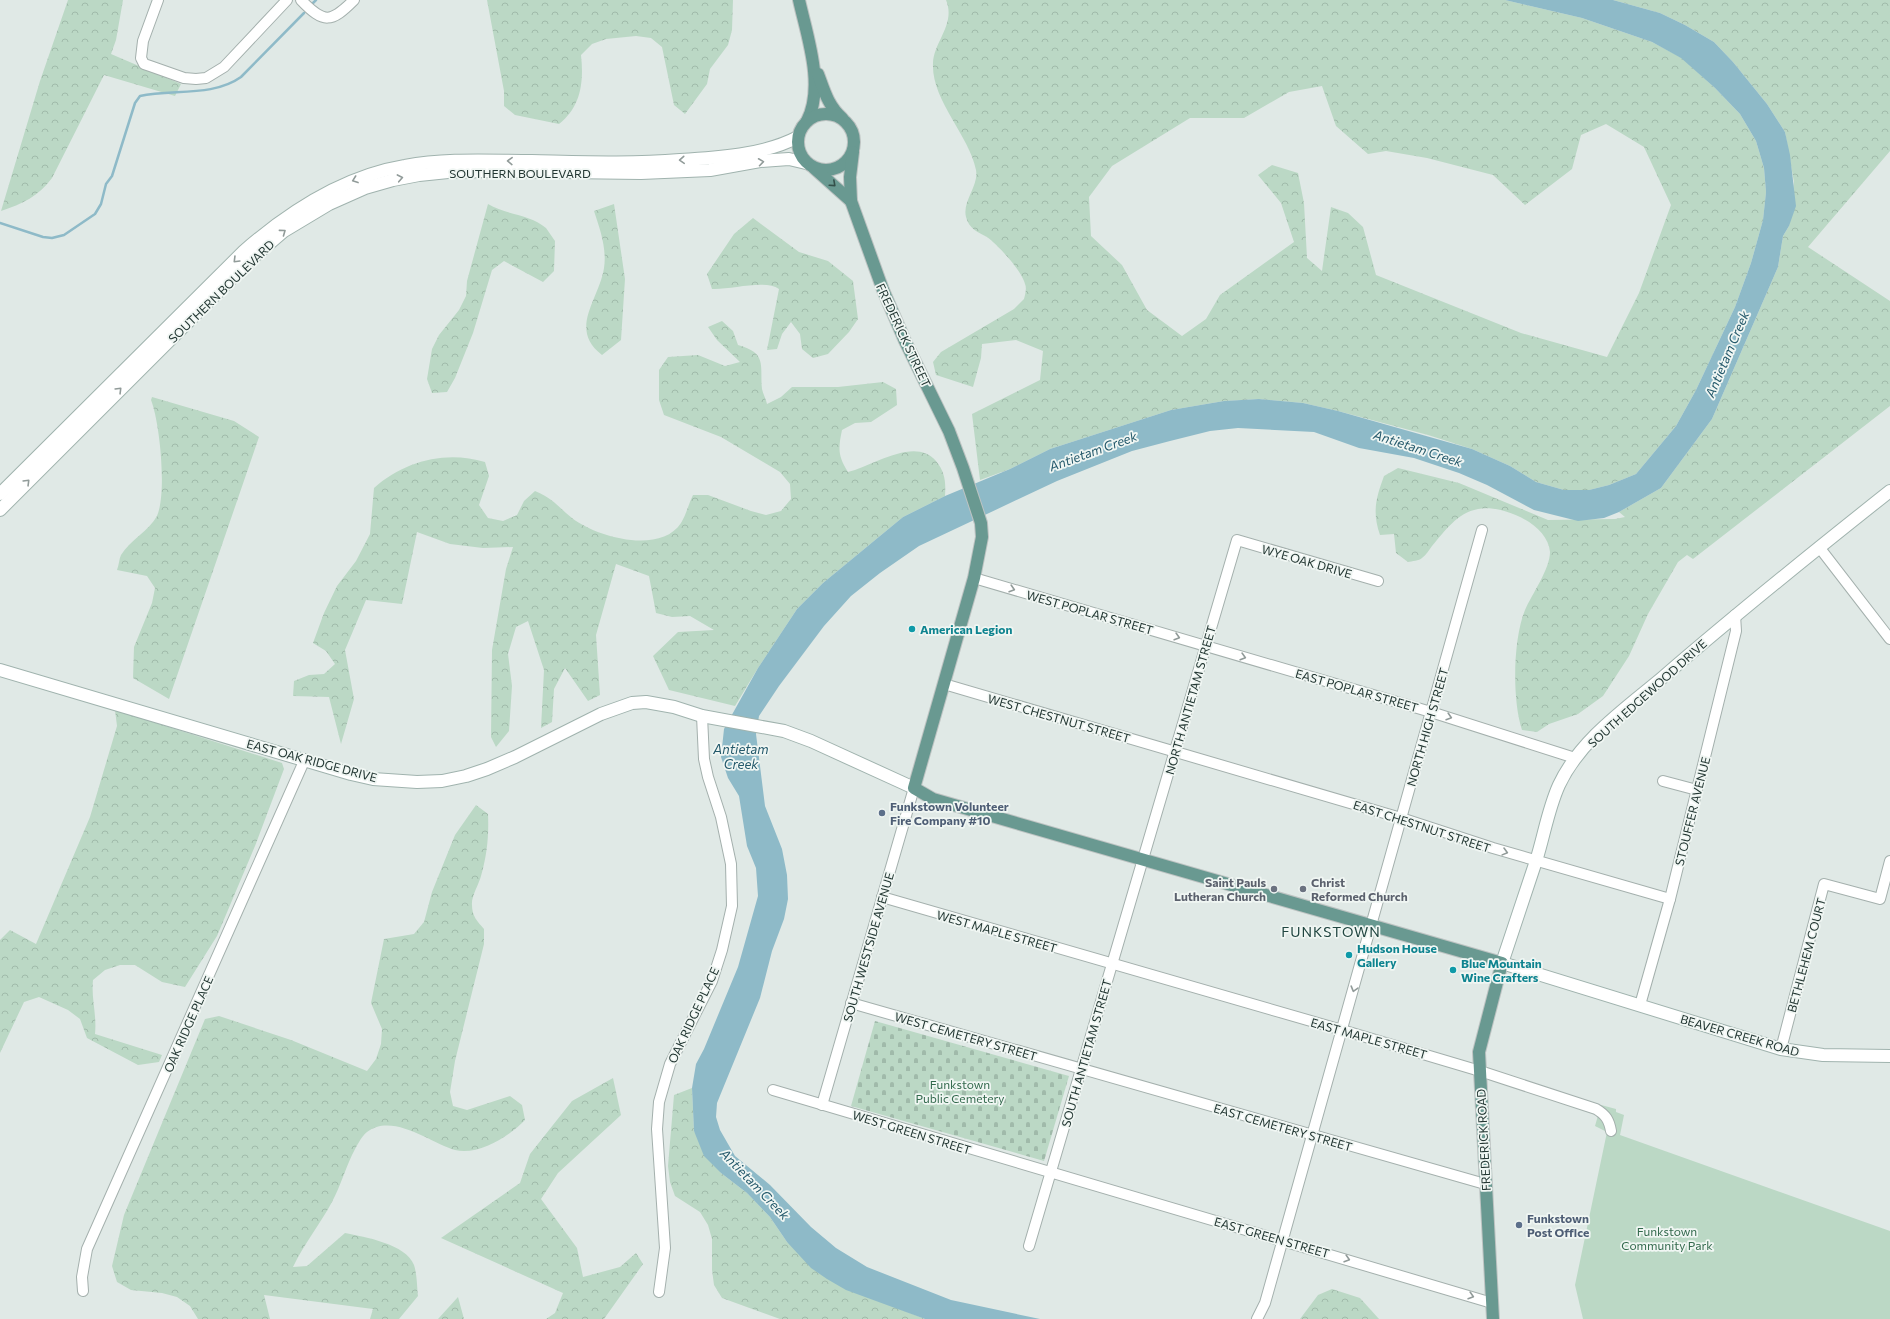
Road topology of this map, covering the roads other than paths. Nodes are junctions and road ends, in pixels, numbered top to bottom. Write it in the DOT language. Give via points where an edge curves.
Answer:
graph roads {
  1 [pos="158,0"];
  2 [pos="287,0"];
  3 [pos="301,0"];
  4 [pos="354,0"];
  5 [pos="799,0"];
  6 [pos="814,66"];
  7 [pos="842,118"];
  8 [pos="807,120"];
  9 [pos="798,137"];
  10 [pos="853,152"];
  11 [pos="810,165"];
  12 [pos="851,201"];
  13 [pos="1890,491"];
  14 [pos="0,494"];
  15 [pos="0,510"];
  16 [pos="1482,530"];
  17 [pos="1236,540"];
  18 [pos="1819,548"];
  19 [pos="974,578"];
  20 [pos="1378,581"];
  21 [pos="1735,615"];
  22 [pos="1890,639"];
  23 [pos="1206,646"];
  24 [pos="0,670"];
  25 [pos="944,684"];
  26 [pos="1431,712"];
  27 [pos="706,717"];
  28 [pos="1175,752"];
  29 [pos="1575,758"];
  30 [pos="305,759"];
  31 [pos="1663,781"];
  32 [pos="914,788"];
  33 [pos="1697,790"];
  34 [pos="1401,818"];
  35 [pos="1144,860"];
  36 [pos="1536,860"];
  37 [pos="1890,861"];
  38 [pos="882,897"];
  39 [pos="1670,898"];
  40 [pos="1372,924"];
  41 [pos="1502,963"];
  42 [pos="1113,964"];
  43 [pos="851,1003"];
  44 [pos="1640,1005"];
  45 [pos="1342,1030"];
  46 [pos="1781,1049"];
  47 [pos="1890,1056"];
  48 [pos="1082,1069"];
  49 [pos="1480,1071"];
  50 [pos="773,1090"];
  51 [pos="822,1104"];
  52 [pos="1611,1131"];
  53 [pos="1313,1135"];
  54 [pos="1051,1173"];
  55 [pos="1485,1184"];
  56 [pos="1283,1240"];
  57 [pos="1029,1246"];
  58 [pos="83,1291"];
  59 [pos="659,1292"];
  60 [pos="1492,1303"];
  61 [pos="1257,1319"];
  62 [pos="1493,1319"];
  1 -- 2 [label="street" via="142,42 141,58 144,64 196,80 206,78 224,67"];
  3 -- 4 [label="street" via="314,13 332,18 339,15"];
  5 -- 6 [label="main road"];
  6 -- 7 [label="main road" via="823,91"];
  6 -- 8 [label="main road" via="814,102"];
  7 -- 8 [label="main road" via="824,113"];
  7 -- 10 [label="main road" via="853,133"];
  8 -- 9 [label="main road"];
  9 -- 11 [label="main road" via="799,151"];
  9 -- 14 [label="main road, SOUTHERN BOULEVARD, one-way" via="777,146 732,156 653,163 475,160 405,166 354,180 336,188 282,220 244,251"];
  10 -- 11 [label="main road" via="837,168 822,170"];
  10 -- 12 [label="main road, FREDERICK STREET"];
  11 -- 12 [label="main road, FREDERICK STREET, one-way"];
  15 -- 11 [label="main road, SOUTHERN BOULEVARD, one-way" via="249,261 284,231 344,197 393,180 448,172 641,173 710,170 760,161 789,159"];
  12 -- 19 [label="main road, FREDERICK STREET" via="883,290 949,431 981,523 981,548"];
  13 -- 18 [label="main road, SOUTH EDGEWOOD DRIVE"];
  16 -- 26 [label="street, NORTH HIGH STREET"];
  17 -- 20 [label="street, WYE OAK DRIVE"];
  17 -- 23 [label="street, NORTH ANTIETAM STREET"];
  18 -- 21 [label="main road, SOUTH EDGEWOOD DRIVE"];
  18 -- 22 [label="street"];
  19 -- 23 [label="street, WEST POPLAR STREET, one-way"];
  19 -- 25 [label="main road, FREDERICK STREET"];
  21 -- 29 [label="main road, SOUTH EDGEWOOD DRIVE" via="1591,740"];
  21 -- 33 [label="street, STOUFFER AVENUE" via="1736,631"];
  23 -- 26 [label="street, EAST POPLAR STREET, one-way"];
  23 -- 28 [label="street, NORTH ANTIETAM STREET"];
  24 -- 30 [label="main road, EAST OAK RIDGE DRIVE"];
  25 -- 28 [label="street, WEST CHESTNUT STREET"];
  25 -- 32 [label="main road, FREDERICK STREET"];
  26 -- 29 [label="street, EAST POPLAR STREET, one-way"];
  26 -- 34 [label="street, NORTH HIGH STREET"];
  27 -- 30 [label="main road, EAST OAK RIDGE DRIVE" via="662,704 632,703 601,714 487,770 442,781 373,779"];
  27 -- 32 [label="main road, EAST OAK RIDGE DRIVE" via="797,735"];
  27 -- 59 [label="street, OAK RIDGE PLACE" via="704,759 721,817 731,864 732,906 712,981 670,1064 659,1102 657,1129 665,1248"];
  28 -- 34 [label="street, EAST CHESTNUT STREET"];
  28 -- 35 [label="street, NORTH ANTIETAM STREET"];
  29 -- 36 [label="main road, SOUTH EDGEWOOD DRIVE" via="1551,808"];
  30 -- 58 [label="street, OAK RIDGE PLACE" via="87,1249 82,1277"];
  31 -- 33 [label="street"];
  32 -- 35 [label="main road" via="933,799"];
  32 -- 38 [label="street, SOUTH WESTSIDE AVENUE"];
  33 -- 39 [label="street, STOUFFER AVENUE"];
  34 -- 36 [label="street, EAST CHESTNUT STREET, one-way"];
  34 -- 40 [label="street, NORTH HIGH STREET"];
  35 -- 40 [label="main road"];
  35 -- 42 [label="street, SOUTH ANTIETAM STREET"];
  36 -- 39 [label="street, EAST CHESTNUT STREET"];
  36 -- 41 [label="main road, SOUTH EDGEWOOD DRIVE"];
  37 -- 46 [label="street, BETHLEHEM COURT" via="1880,898 1824,884"];
  38 -- 42 [label="street, WEST MAPLE STREET"];
  38 -- 43 [label="street, SOUTH WESTSIDE AVENUE"];
  39 -- 44 [label="street, STOUFFER AVENUE"];
  40 -- 41 [label="main road"];
  40 -- 45 [label="street, NORTH HIGH STREET, one-way"];
  41 -- 44 [label="main road, BEAVER CREEK ROAD"];
  41 -- 49 [label="main road, FREDERICK ROAD" via="1484,1027 1479,1052"];
  42 -- 45 [label="street, EAST MAPLE STREET"];
  42 -- 48 [label="street, SOUTH ANTIETAM STREET"];
  43 -- 48 [label="street, WEST CEMETERY STREET"];
  43 -- 51 [label="street, SOUTH WESTSIDE AVENUE"];
  44 -- 46 [label="main road, BEAVER CREEK ROAD"];
  45 -- 49 [label="street, EAST MAPLE STREET"];
  45 -- 53 [label="street, NORTH HIGH STREET"];
  46 -- 47 [label="main road, BEAVER CREEK ROAD" via="1823,1055"];
  48 -- 53 [label="street, EAST CEMETERY STREET"];
  48 -- 54 [label="street, SOUTH ANTIETAM STREET"];
  49 -- 52 [label="street, EAST MAPLE STREET" via="1596,1109 1608,1118"];
  49 -- 55 [label="main road, FREDERICK ROAD"];
  50 -- 51 [label="street, WEST GREEN STREET"];
  51 -- 54 [label="street, WEST GREEN STREET"];
  53 -- 55 [label="street, EAST CEMETERY STREET"];
  53 -- 56 [label="street, NORTH HIGH STREET"];
  54 -- 56 [label="street, EAST GREEN STREET"];
  54 -- 57 [label="street, SOUTH ANTIETAM STREET"];
  55 -- 60 [label="main road, FREDERICK ROAD"];
  56 -- 60 [label="street, EAST GREEN STREET, one-way"];
  56 -- 61 [label="street, NORTH HIGH STREET" via="1265,1303"];
  60 -- 62 [label="main road, FREDERICK ROAD"];
}
